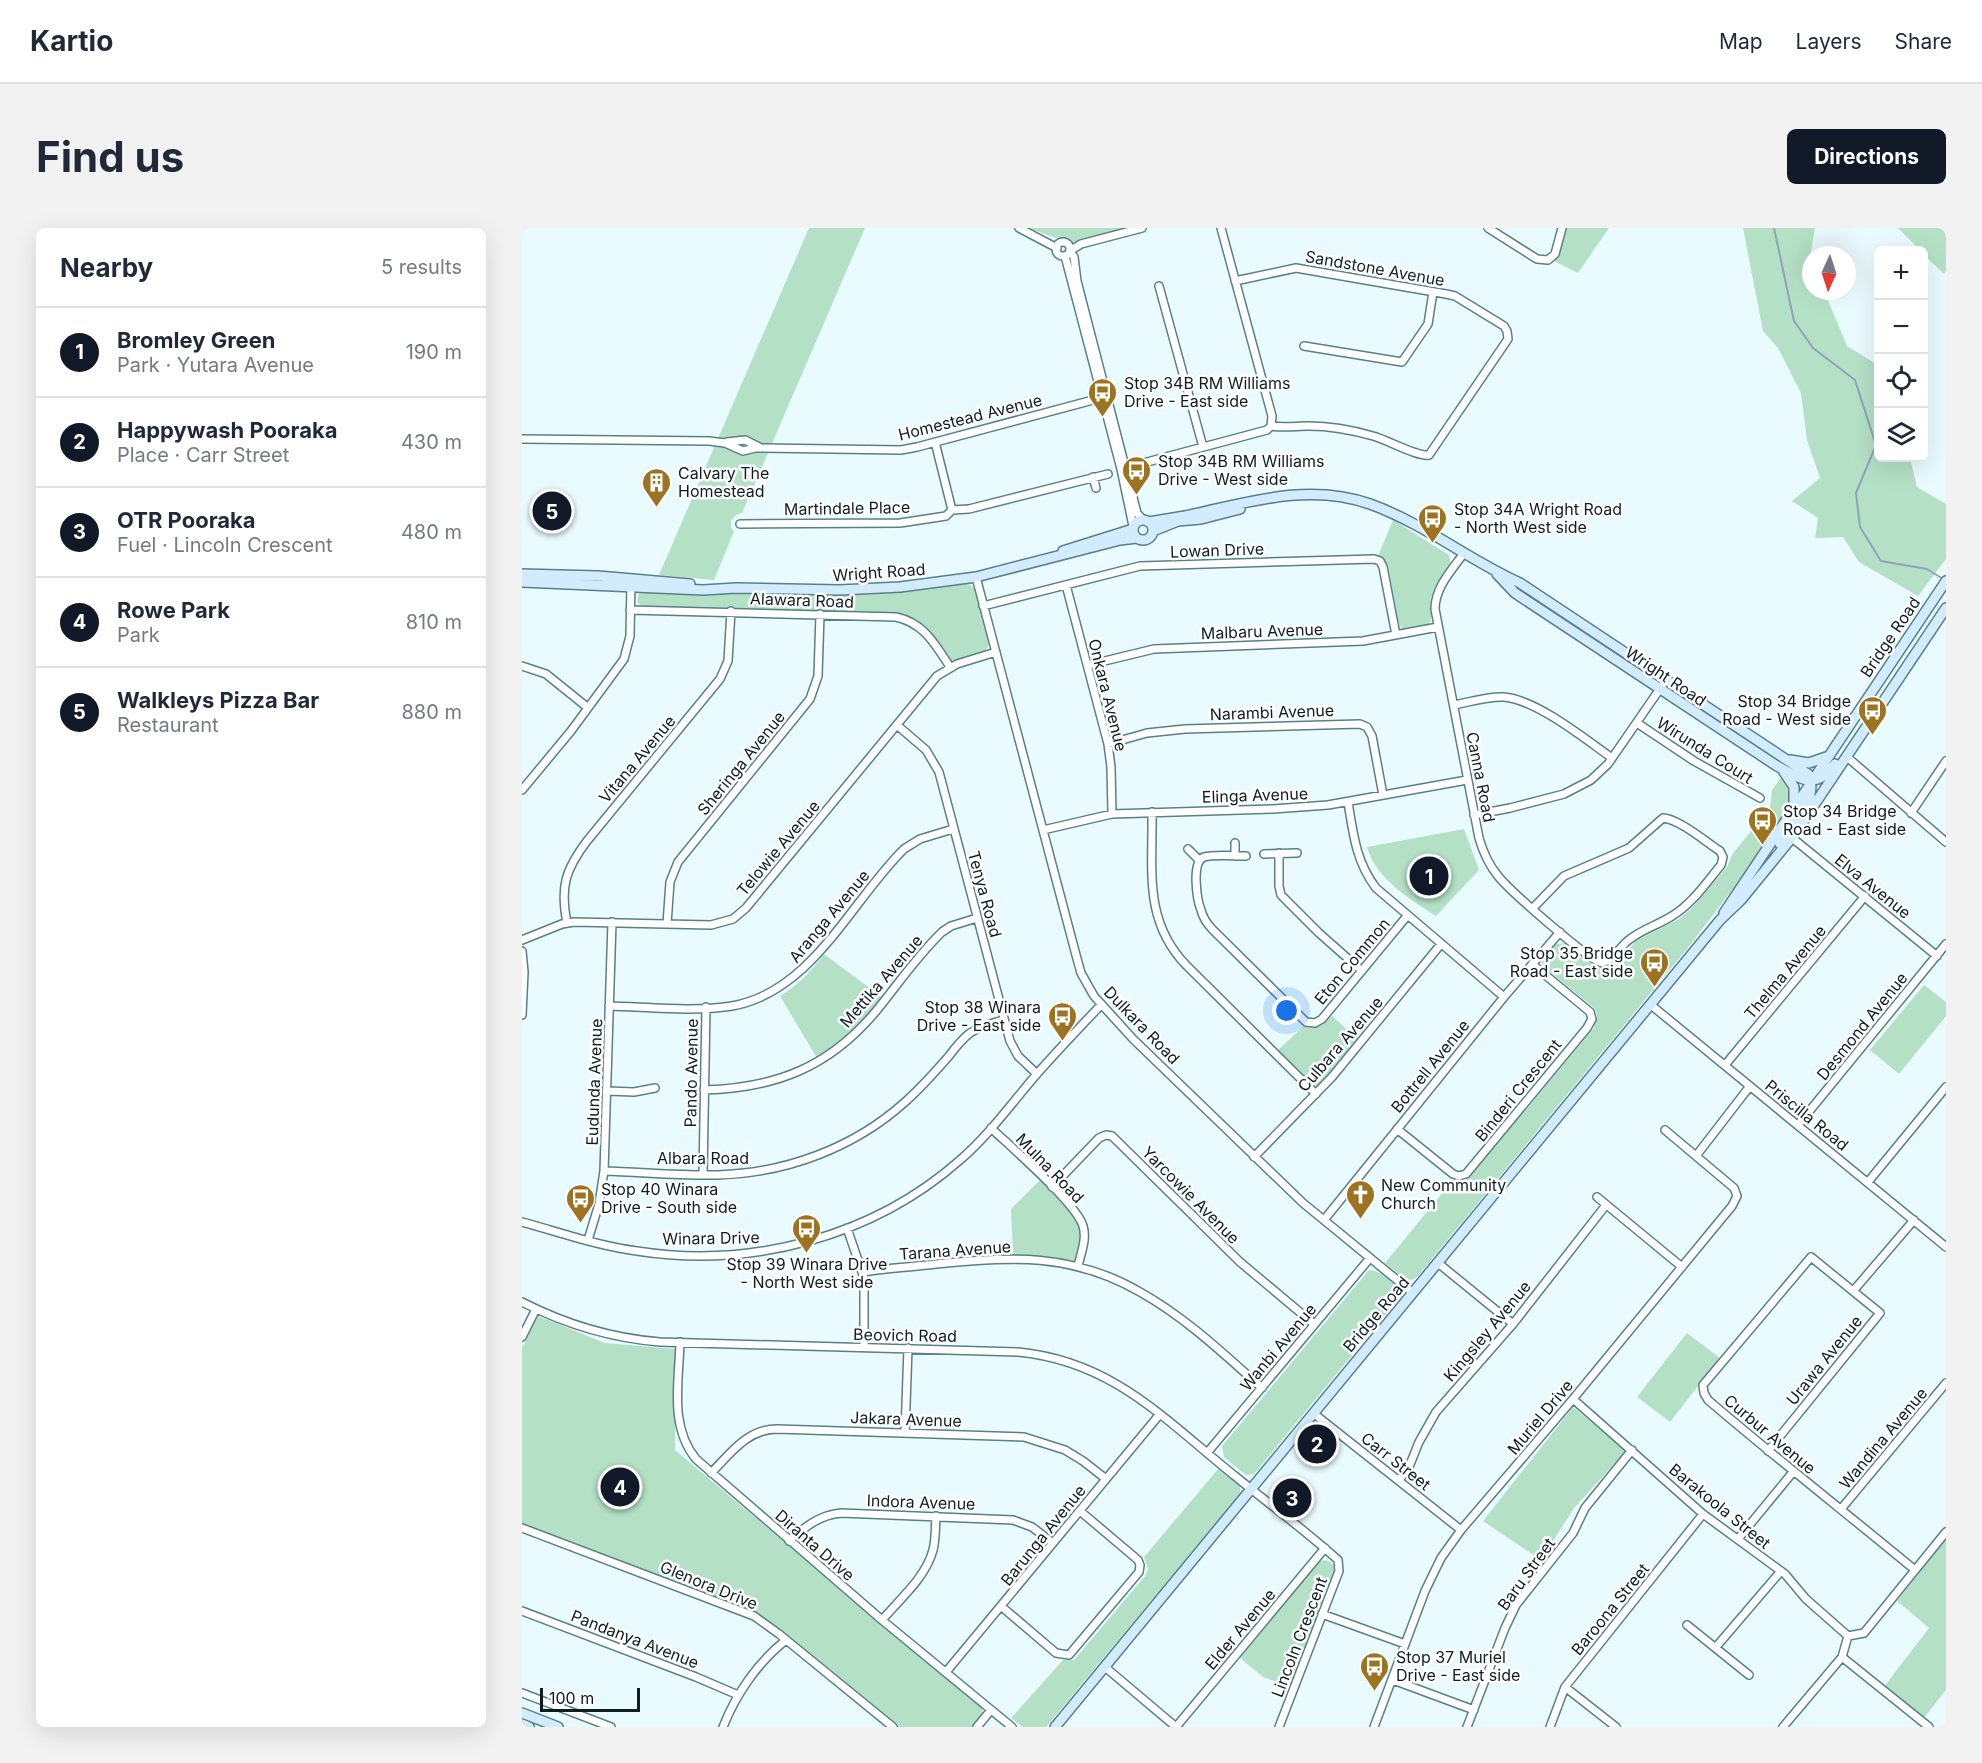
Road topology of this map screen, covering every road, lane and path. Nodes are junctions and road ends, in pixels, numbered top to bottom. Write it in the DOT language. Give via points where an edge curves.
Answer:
graph roads {
  1 [pos="1019,228"];
  2 [pos="1142,228"];
  3 [pos="1221,228"];
  4 [pos="1488,228"];
  5 [pos="1562,228"];
  6 [pos="1033,234"];
  7 [pos="1057,248"];
  8 [pos="1067,249"];
  9 [pos="1235,281"];
  10 [pos="1159,286"];
  11 [pos="1433,291"];
  12 [pos="1304,346"];
  13 [pos="1105,397"];
  14 [pos="1272,426"];
  15 [pos="522,439"];
  16 [pos="935,442"];
  17 [pos="1203,447"];
  18 [pos="1124,469"];
  19 [pos="1108,474"];
  20 [pos="1093,477"];
  21 [pos="1096,488"];
  22 [pos="952,510"];
  23 [pos="740,524"];
  24 [pos="1148,524"];
  25 [pos="1134,531"];
  26 [pos="1464,553"];
  27 [pos="1494,571"];
  28 [pos="522,574"];
  29 [pos="976,577"];
  30 [pos="522,582"];
  31 [pos="631,582"];
  32 [pos="1945,582"];
  33 [pos="1066,585"];
  34 [pos="983,606"];
  35 [pos="1946,608"];
  36 [pos="630,610"];
  37 [pos="731,611"];
  38 [pos="820,614"];
  39 [pos="1438,627"];
  40 [pos="1396,635"];
  41 [pos="996,652"];
  42 [pos="1088,665"];
  43 [pos="522,666"];
  44 [pos="950,667"];
  45 [pos="1666,680"];
  46 [pos="1660,689"];
  47 [pos="1869,694"];
  48 [pos="1883,702"];
  49 [pos="1454,705"];
  50 [pos="587,707"];
  51 [pos="1637,723"];
  52 [pos="897,726"];
  53 [pos="1760,742"];
  54 [pos="1108,744"];
  55 [pos="1854,746"];
  56 [pos="1754,751"];
  57 [pos="1828,756"];
  58 [pos="1847,757"];
  59 [pos="1612,758"];
  60 [pos="1946,761"];
  61 [pos="1783,764"];
  62 [pos="1467,780"];
  63 [pos="1812,781"];
  64 [pos="522,790"];
  65 [pos="1383,795"];
  66 [pos="1760,798"];
  67 [pos="1348,802"];
  68 [pos="1793,808"];
  69 [pos="1152,812"];
  70 [pos="1911,813"];
  71 [pos="1112,814"];
  72 [pos="1474,815"];
  73 [pos="953,829"];
  74 [pos="1042,830"];
  75 [pos="1791,837"];
  76 [pos="1946,842"];
  77 [pos="1235,843"];
  78 [pos="1188,849"];
  79 [pos="1279,853"];
  80 [pos="1297,853"];
  81 [pos="1264,854"];
  82 [pos="1235,856"];
  83 [pos="1246,856"];
  84 [pos="1199,860"];
  85 [pos="1765,870"];
  86 [pos="1865,896"];
  87 [pos="1533,908"];
  88 [pos="1407,916"];
  89 [pos="977,918"];
  90 [pos="1720,920"];
  91 [pos="612,922"];
  92 [pos="567,923"];
  93 [pos="667,924"];
  94 [pos="1560,932"];
  95 [pos="522,940"];
  96 [pos="1441,944"];
  97 [pos="1946,944"];
  98 [pos="522,951"];
  99 [pos="1936,956"];
  100 [pos="1532,964"];
  101 [pos="1362,971"];
  102 [pos="1504,996"];
  103 [pos="1101,1005"];
  104 [pos="1651,1005"];
  105 [pos="609,1006"];
  106 [pos="706,1008"];
  107 [pos="522,1016"];
  108 [pos="1004,1020"];
  109 [pos="1725,1065"];
  110 [pos="1037,1074"];
  111 [pos="1750,1086"];
  112 [pos="655,1088"];
  113 [pos="1946,1088"];
  114 [pos="704,1090"];
  115 [pos="607,1091"];
  116 [pos="1316,1094"];
  117 [pos="1798,1125"];
  118 [pos="991,1128"];
  119 [pos="1397,1129"];
  120 [pos="1665,1130"];
  121 [pos="1696,1156"];
  122 [pos="1254,1157"];
  123 [pos="604,1171"];
  124 [pos="703,1175"];
  125 [pos="1868,1182"];
  126 [pos="1052,1187"];
  127 [pos="1597,1197"];
  128 [pos="1606,1205"];
  129 [pos="1324,1220"];
  130 [pos="1914,1220"];
  131 [pos="522,1222"];
  132 [pos="847,1228"];
  133 [pos="1946,1236"];
  134 [pos="588,1240"];
  135 [pos="1943,1244"];
  136 [pos="1370,1258"];
  137 [pos="1438,1263"];
  138 [pos="1078,1266"];
  139 [pos="1682,1267"];
  140 [pos="863,1272"];
  141 [pos="1854,1290"];
  142 [pos="1413,1293"];
  143 [pos="522,1302"];
  144 [pos="536,1309"];
  145 [pos="1314,1324"];
  146 [pos="1513,1324"];
  147 [pos="522,1337"];
  148 [pos="680,1342"];
  149 [pos="864,1347"];
  150 [pos="908,1348"];
  151 [pos="1946,1383"];
  152 [pos="1262,1388"];
  153 [pos="1573,1399"];
  154 [pos="1313,1413"];
  155 [pos="1160,1414"];
  156 [pos="905,1433"];
  157 [pos="1632,1450"];
  158 [pos="1768,1451"];
  159 [pos="1207,1453"];
  160 [pos="1793,1472"];
  161 [pos="711,1473"];
  162 [pos="1106,1479"];
  163 [pos="1399,1480"];
  164 [pos="1252,1489"];
  165 [pos="1841,1509"];
  166 [pos="1080,1511"];
  167 [pos="1703,1514"];
  168 [pos="936,1516"];
  169 [pos="522,1528"];
  170 [pos="1461,1530"];
  171 [pos="1946,1532"];
  172 [pos="1738,1539"];
  173 [pos="789,1541"];
  174 [pos="1053,1543"];
  175 [pos="1325,1548"];
  176 [pos="1916,1570"];
  177 [pos="1780,1571"];
  178 [pos="1002,1607"];
  179 [pos="522,1611"];
  180 [pos="1322,1614"];
  181 [pos="882,1620"];
  182 [pos="1688,1626"];
  183 [pos="1848,1636"];
  184 [pos="786,1640"];
  185 [pos="1405,1644"];
  186 [pos="1716,1647"];
  187 [pos="1842,1657"];
  188 [pos="1105,1667"];
  189 [pos="946,1672"];
  190 [pos="1749,1675"];
  191 [pos="1393,1680"];
  192 [pos="1565,1687"];
  193 [pos="522,1693"];
  194 [pos="738,1695"];
  195 [pos="991,1710"];
  196 [pos="1474,1710"];
  197 [pos="522,1713"];
  198 [pos="522,1724"];
  199 [pos="529,1727"];
  200 [pos="558,1727"];
  201 [pos="611,1727"];
  202 [pos="723,1727"];
  203 [pos="893,1727"];
  204 [pos="977,1727"];
  205 [pos="1012,1727"];
  206 [pos="1055,1727"];
  207 [pos="1176,1727"];
  208 [pos="1280,1727"];
  209 [pos="1374,1727"];
  210 [pos="1467,1727"];
  211 [pos="1550,1727"];
  212 [pos="1616,1727"];
  213 [pos="1783,1727"];
  214 [pos="1929,1727"];
  1 -- 6 [label="street"];
  2 -- 8 [label="street"];
  3 -- 9 [label="street"];
  4 -- 5 [label="street" via="1537,259 1548,260 1555,254"];
  6 -- 7 [label="street"];
  6 -- 8 [label="street"];
  7 -- 8 [label="street" via="1059,244"];
  7 -- 8 [label="street" via="1058,254"];
  8 -- 13 [label="street"];
  9 -- 11 [label="street, Sandstone Avenue" via="1296,268"];
  9 -- 14 [label="street"];
  10 -- 17 [label="street"];
  11 -- 12 [label="street" via="1428,324 1402,362"];
  11 -- 14 [label="street, Sandstone Avenue" via="1455,296 1504,326 1508,339 1430,455 1422,456 1389,441 1342,428"];
  13 -- 16 [label="street, Homestead Avenue"];
  13 -- 18 [label="street"];
  14 -- 17 [label="street"];
  15 -- 16 [label="street, Homestead Avenue" via="743,440 765,448 901,450"];
  16 -- 22 [label="street"];
  17 -- 18 [label="street"];
  18 -- 24 [label="street" via="1137,513"];
  18 -- 25 [label="street"];
  19 -- 20 [label="street, Martindale Place"];
  20 -- 21 [label="street"];
  20 -- 22 [label="street, Martindale Place"];
  22 -- 23 [label="street, Martindale Place" via="946,516 900,522"];
  24 -- 25 [label="main road" via="1137,522"];
  24 -- 25 [label="main road" via="1146,539"];
  24 -- 26 [label="main road, Wright Road" via="1210,517 1279,497 1320,494 1362,501"];
  25 -- 29 [label="main road, Wright Road"];
  26 -- 27 [label="main road, Wright Road"];
  26 -- 39 [label="street, Canna Road" via="1437,594"];
  27 -- 45 [label="main road, Wright Road" via="1520,583"];
  27 -- 46 [label="main road, Wright Road" via="1515,593"];
  28 -- 31 [label="main road, Wright Road"];
  29 -- 31 [label="main road, Wright Road" via="862,590 655,588"];
  29 -- 34 [label="street, Dulkara Road"];
  30 -- 31 [label="main road, Wright Road"];
  31 -- 36 [label="street"];
  32 -- 47 [label="main road, Bridge Road"];
  33 -- 34 [label="street, Lowan Drive"];
  33 -- 40 [label="street, Lowan Drive" via="1149,565 1374,559 1383,567"];
  33 -- 42 [label="street, Onkara Avenue"];
  34 -- 41 [label="street, Dulkara Road"];
  35 -- 48 [label="main road, Bridge Road"];
  36 -- 37 [label="street, Alawara Road"];
  36 -- 50 [label="street" via="630,636 624,659"];
  37 -- 38 [label="street, Alawara Road"];
  37 -- 92 [label="street, Vitana Avenue" via="728,661 720,679 570,866 564,893"];
  38 -- 44 [label="street, Alawara Road" via="896,617 912,622 928,634"];
  38 -- 93 [label="street, Sheringa Avenue" via="818,676 810,699 678,862 670,882"];
  39 -- 40 [label="street, Malbaru Avenue"];
  39 -- 49 [label="street, Canna Road"];
  40 -- 42 [label="street, Malbaru Avenue" via="1342,642 1165,648"];
  41 -- 44 [label="street, Telowie Avenue"];
  41 -- 74 [label="street, Dulkara Road"];
  42 -- 54 [label="street, Onkara Avenue"];
  43 -- 50 [label="street" via="552,677"];
  44 -- 52 [label="street, Telowie Avenue" via="937,676"];
  45 -- 46 [label="street"];
  45 -- 53 [label="main road, Wright Road"];
  46 -- 51 [label="street"];
  46 -- 56 [label="main road, Wright Road"];
  47 -- 48 [label="main road"];
  47 -- 57 [label="main road, Bridge Road"];
  48 -- 55 [label="main road, Bridge Road"];
  49 -- 59 [label="street" via="1500,697 1524,701"];
  49 -- 62 [label="street, Canna Road"];
  50 -- 64 [label="street"];
  51 -- 59 [label="street"];
  51 -- 66 [label="street, Wirunda Court" via="1698,764"];
  52 -- 73 [label="street, Tenya Road" via="934,761"];
  52 -- 93 [label="street, Telowie Avenue" via="739,914 716,924"];
  53 -- 56 [label="main road"];
  53 -- 61 [label="main road, Wright Road"];
  54 -- 65 [label="street, Narambi Avenue" via="1185,729 1360,724 1372,736"];
  54 -- 71 [label="street, Onkara Avenue"];
  55 -- 58 [label="main road, Bridge Road"];
  55 -- 63 [label="main road" via="1841,755 1826,776"];
  56 -- 61 [label="main road, Wright Road"];
  57 -- 61 [label="main road" via="1809,763"];
  57 -- 63 [label="main road, Bridge Road"];
  58 -- 70 [label="street"];
  58 -- 75 [label="main road, Bridge Road"];
  59 -- 72 [label="street" via="1591,780 1564,794"];
  60 -- 70 [label="street"];
  61 -- 63 [label="main road, Wright Road" via="1804,780"];
  61 -- 68 [label="main road" via="1796,794"];
  62 -- 65 [label="street, Elinga Avenue"];
  62 -- 72 [label="street, Canna Road"];
  63 -- 68 [label="main road, Bridge Road"];
  63 -- 85 [label="main road" via="1809,800"];
  65 -- 67 [label="street, Elinga Avenue"];
  67 -- 69 [label="street, Elinga Avenue"];
  67 -- 88 [label="street" via="1364,871"];
  68 -- 90 [label="main road, Bridge Road"];
  69 -- 71 [label="street, Elinga Avenue"];
  69 -- 116 [label="street" via="1154,906 1169,945"];
  70 -- 76 [label="street"];
  71 -- 74 [label="street, Elinga Avenue"];
  72 -- 87 [label="street, Canna Road" via="1490,865"];
  73 -- 89 [label="street, Tenya Road"];
  73 -- 106 [label="street, Aranga Avenue" via="920,839 904,849 807,965 788,982 750,1002"];
  74 -- 103 [label="street, Dulkara Road" via="1078,964"];
  75 -- 85 [label="main road, Bridge Road"];
  75 -- 86 [label="street, Elva Avenue"];
  77 -- 82 [label="street"];
  78 -- 84 [label="street"];
  79 -- 80 [label="street"];
  79 -- 81 [label="street"];
  79 -- 101 [label="street" via="1281,895"];
  82 -- 83 [label="street"];
  82 -- 84 [label="street" via="1205,856"];
  84 -- 101 [label="street, Eton Common" via="1198,899 1206,922 1304,1020 1320,1021"];
  85 -- 90 [label="main road, Bridge Road"];
  86 -- 99 [label="street, Elva Avenue"];
  86 -- 109 [label="street, Thelma Avenue"];
  87 -- 94 [label="street, Canna Road"];
  87 -- 94 [label="street, Canna Road" via="1564,876 1629,848 1663,818 1673,820 1720,851 1723,857 1721,865 1687,905 1628,940 1602,963"];
  88 -- 96 [label="street"];
  88 -- 101 [label="street, Eton Common"];
  89 -- 108 [label="street, Tenya Road"];
  89 -- 114 [label="street, Mettika Avenue" via="942,932 866,1022 823,1058 764,1084"];
  90 -- 104 [label="main road, Bridge Road"];
  91 -- 92 [label="street, Telowie Avenue"];
  91 -- 93 [label="street, Telowie Avenue"];
  91 -- 105 [label="street, Eudunda Avenue"];
  92 -- 95 [label="street, Telowie Avenue"];
  94 -- 100 [label="street, Bottrell Avenue"];
  96 -- 102 [label="street"];
  96 -- 116 [label="street, Culbara Avenue"];
  97 -- 99 [label="street, Desmond Avenue"];
  98 -- 107 [label="street"];
  99 -- 117 [label="street, Desmond Avenue"];
  100 -- 102 [label="street, Bottrell Avenue"];
  100 -- 119 [label="street, Binderi Crescent" via="1590,1012 1592,1019 1587,1028 1466,1174 1453,1174"];
  102 -- 119 [label="street, Bottrell Avenue"];
  103 -- 110 [label="street, Winara Drive"];
  103 -- 122 [label="street, Dulkara Road"];
  104 -- 109 [label="street, Priscilla Road"];
  104 -- 137 [label="main road, Bridge Road"];
  105 -- 106 [label="street, Aranga Avenue"];
  105 -- 115 [label="street, Eudunda Avenue"];
  106 -- 114 [label="street, Pando Avenue"];
  108 -- 110 [label="street, Tenya Road" via="1015,1052"];
  108 -- 124 [label="street, Albara Road" via="968,1034 908,1100 846,1143 773,1168"];
  109 -- 111 [label="street, Priscilla Road"];
  110 -- 118 [label="street, Winara Drive"];
  111 -- 117 [label="street, Priscilla Road"];
  111 -- 121 [label="street"];
  112 -- 115 [label="street"];
  113 -- 125 [label="street"];
  114 -- 124 [label="street, Pando Avenue"];
  115 -- 123 [label="street, Eudunda Avenue"];
  116 -- 122 [label="street, Culbara Avenue"];
  117 -- 125 [label="street, Priscilla Road"];
  118 -- 126 [label="street, Mulna Road"];
  118 -- 132 [label="street, Winara Drive" via="960,1160 923,1188 882,1213"];
  119 -- 129 [label="street, Bottrell Avenue"];
  120 -- 121 [label="street, Muriel Drive"];
  121 -- 139 [label="street, Muriel Drive" via="1734,1188 1737,1196"];
  122 -- 129 [label="street, Dulkara Road"];
  123 -- 124 [label="street, Albara Road"];
  123 -- 134 [label="street, Eudunda Avenue"];
  125 -- 130 [label="street, Priscilla Road"];
  126 -- 138 [label="street, Mulna Road" via="1082,1224 1084,1239"];
  126 -- 145 [label="street, Yarcowie Avenue" via="1099,1138 1112,1136 1240,1262"];
  127 -- 128 [label="street"];
  128 -- 139 [label="street"];
  128 -- 146 [label="street, Kingsley Avenue"];
  129 -- 136 [label="street, Dulkara Road"];
  130 -- 135 [label="street, Priscilla Road"];
  130 -- 141 [label="street"];
  131 -- 134 [label="street, Winara Drive"];
  132 -- 134 [label="street, Winara Drive" via="787,1247 729,1255 644,1252"];
  132 -- 140 [label="street"];
  133 -- 135 [label="street"];
  136 -- 142 [label="street, Dulkara Road"];
  136 -- 145 [label="street, Wanbi Avenue"];
  137 -- 142 [label="main road, Bridge Road"];
  137 -- 146 [label="street"];
  138 -- 140 [label="street, Tarana Avenue" via="1006,1258"];
  138 -- 152 [label="street, Tarana Avenue" via="1113,1278 1151,1298"];
  139 -- 153 [label="street, Muriel Drive"];
  140 -- 149 [label="street"];
  141 -- 158 [label="street, Urawa Avenue" via="1880,1313"];
  141 -- 158 [label="street, Curbur Avenue" via="1811,1257 1703,1385 1708,1400"];
  142 -- 154 [label="main road, Bridge Road"];
  143 -- 144 [label="street, Beovich Road"];
  144 -- 147 [label="street"];
  144 -- 148 [label="street, Beovich Road" via="612,1336"];
  145 -- 152 [label="street, Wanbi Avenue"];
  146 -- 163 [label="street, Kingsley Avenue" via="1436,1412"];
  148 -- 149 [label="street, Beovich Road"];
  148 -- 161 [label="street, Diranta Drive" via="679,1427 687,1449"];
  149 -- 150 [label="street, Beovich Road"];
  150 -- 155 [label="street, Beovich Road" via="1018,1352 1060,1359 1114,1382"];
  150 -- 156 [label="street"];
  151 -- 165 [label="street, Wandina Avenue"];
  152 -- 159 [label="street, Wanbi Avenue"];
  153 -- 157 [label="street, Barakoola Street"];
  153 -- 170 [label="street, Muriel Drive"];
  154 -- 163 [label="street, Carr Street"];
  154 -- 164 [label="main road, Bridge Road"];
  155 -- 159 [label="street, Beovich Road"];
  155 -- 162 [label="street, Barunga Avenue"];
  156 -- 161 [label="street, Jakara Avenue" via="767,1430 747,1437"];
  156 -- 162 [label="street, Jakara Avenue" via="1031,1438 1065,1450"];
  157 -- 167 [label="street, Barakoola Street"];
  157 -- 196 [label="street, Baru Street" via="1516,1605"];
  158 -- 160 [label="street, Curbur Avenue"];
  159 -- 164 [label="street, Beovich Road"];
  160 -- 165 [label="street, Curbur Avenue"];
  160 -- 172 [label="street"];
  161 -- 173 [label="street, Diranta Drive"];
  162 -- 166 [label="street, Barunga Avenue"];
  163 -- 170 [label="street, Carr Street"];
  164 -- 175 [label="street, Lincoln Crescent"];
  164 -- 188 [label="main road, Bridge Road"];
  165 -- 176 [label="street, Curbur Avenue"];
  166 -- 174 [label="street, Barunga Avenue"];
  166 -- 178 [label="street" via="1138,1560 1139,1572 1069,1655 1056,1653"];
  167 -- 172 [label="street, Barakoola Street"];
  167 -- 192 [label="street, Baroona Street"];
  168 -- 173 [label="street, Indora Avenue" via="828,1515 810,1523"];
  168 -- 174 [label="street, Indora Avenue" via="1019,1521"];
  168 -- 181 [label="street" via="929,1561"];
  169 -- 184 [label="street, Glenora Drive" via="747,1613"];
  170 -- 185 [label="street, Muriel Drive" via="1441,1558"];
  171 -- 176 [label="street"];
  172 -- 177 [label="street, Barakoola Street"];
  173 -- 181 [label="street, Diranta Drive"];
  174 -- 178 [label="street, Barunga Avenue"];
  175 -- 180 [label="street, Lincoln Crescent" via="1338,1560 1339,1571"];
  175 -- 207 [label="street, Elder Avenue"];
  176 -- 183 [label="street" via="1864,1633"];
  177 -- 183 [label="street, Barakoola Street"];
  177 -- 186 [label="street"];
  178 -- 189 [label="street, Barunga Avenue"];
  179 -- 194 [label="street, Pandanya Avenue"];
  180 -- 185 [label="street"];
  180 -- 208 [label="street, Lincoln Crescent"];
  181 -- 189 [label="street, Diranta Drive"];
  182 -- 186 [label="street"];
  183 -- 187 [label="street"];
  184 -- 194 [label="street"];
  184 -- 203 [label="street, Glenora Drive"];
  185 -- 191 [label="street, Muriel Drive"];
  186 -- 190 [label="street"];
  187 -- 213 [label="street"];
  187 -- 214 [label="street"];
  188 -- 206 [label="main road, Bridge Road"];
  188 -- 207 [label="street"];
  189 -- 195 [label="street, Diranta Drive"];
  191 -- 196 [label="street"];
  191 -- 209 [label="street, Muriel Drive"];
  192 -- 211 [label="street, Baroona Street"];
  192 -- 212 [label="street"];
  193 -- 201 [label="street"];
  194 -- 202 [label="street"];
  195 -- 204 [label="street"];
  195 -- 205 [label="street, Diranta Drive"];
  196 -- 210 [label="street, Baru Street"];
  197 -- 200 [label="main road"];
  198 -- 199 [label="main road"];
}
